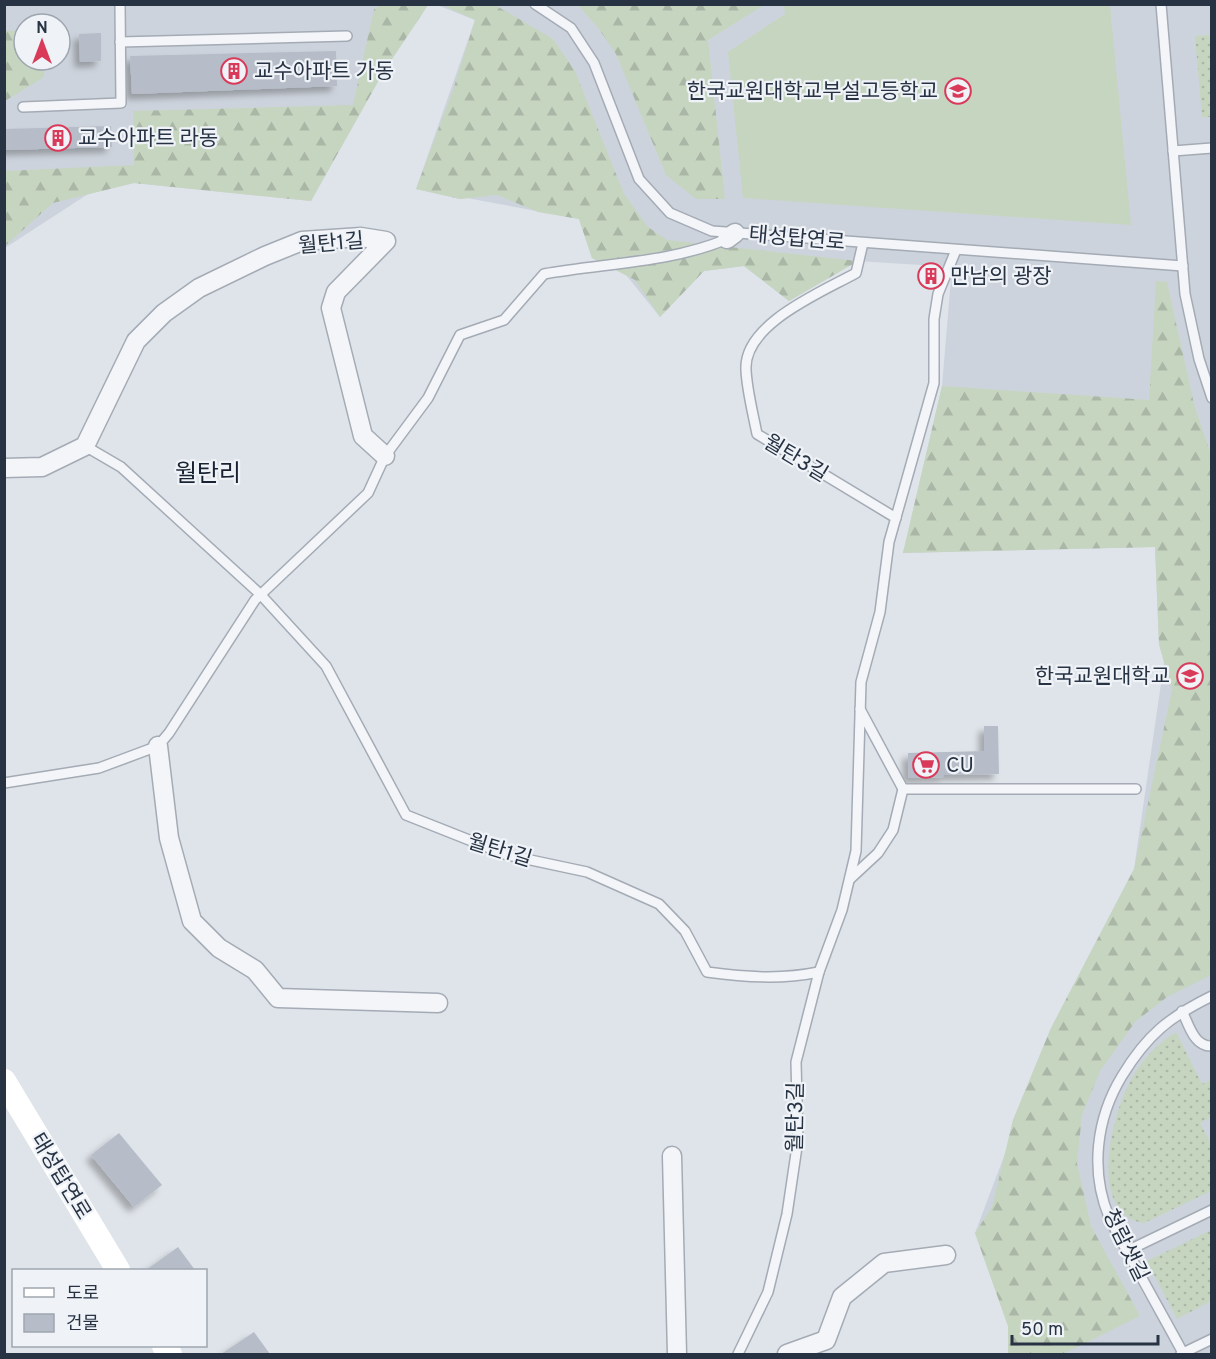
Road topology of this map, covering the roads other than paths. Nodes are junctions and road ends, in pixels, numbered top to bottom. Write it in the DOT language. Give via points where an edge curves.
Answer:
graph roads {
  1 [pos="120,4"];
  2 [pos="535,4"];
  3 [pos="1161,4"];
  4 [pos="347,36"];
  5 [pos="120,42"];
  6 [pos="23,107"];
  7 [pos="1212,148"];
  8 [pos="1173,151"];
  9 [pos="731,236"];
  10 [pos="862,243"];
  11 [pos="956,250"];
  12 [pos="1183,266"];
  13 [pos="1212,398"];
  14 [pos="85,446"];
  15 [pos="385,456"];
  16 [pos="4,468"];
  17 [pos="896,518"];
  18 [pos="261,595"];
  19 [pos="860,709"];
  20 [pos="158,746"];
  21 [pos="4,783"];
  22 [pos="903,789"];
  23 [pos="1136,789"];
  24 [pos="850,879"];
  25 [pos="819,972"];
  26 [pos="1212,996"];
  27 [pos="438,1004"];
  28 [pos="1182,1011"];
  29 [pos="1212,1046"];
  30 [pos="4,1082"];
  31 [pos="672,1156"];
  32 [pos="1212,1210"];
  33 [pos="1128,1251"];
  34 [pos="946,1255"];
  35 [pos="117,1269"];
  36 [pos="1212,1339"];
  37 [pos="676,1354"];
  38 [pos="738,1354"];
  39 [pos="787,1354"];
  40 [pos="1182,1354"];
  1 -- 5 [label="lane"];
  2 -- 9 [label="lane, 태성탑연로" via="571,28 594,63 639,179 669,213"];
  3 -- 8 [label="lane"];
  4 -- 5 [label="lane"];
  5 -- 6 [label="lane" via="122,103"];
  7 -- 8 [label="lane"];
  8 -- 12 [label="lane"];
  9 -- 10 [label="lane, 태성탑연로"];
  9 -- 15 [label="lane" via="704,248 544,274 504,321 460,335 428,398"];
  10 -- 11 [label="lane, 태성탑연로"];
  10 -- 17 [label="lane, 월탄3길" via="856,273 780,315 749,348 746,368 757,434"];
  11 -- 12 [label="lane, 태성탑연로"];
  11 -- 17 [label="lane, 월탄3길" via="938,294 934,383"];
  12 -- 13 [label="lane" via="1194,338"];
  14 -- 15 [label="street, 월탄1길" via="136,341 164,313 199,288 302,241 361,237 386,241 336,291 331,308 363,436"];
  14 -- 16 [label="street" via="42,467"];
  14 -- 18 [label="lane, 월탄1길" via="122,467"];
  15 -- 18 [label="lane" via="368,493"];
  17 -- 19 [label="lane, 월탄3길" via="880,612 861,682"];
  18 -- 20 [label="lane"];
  18 -- 25 [label="lane, 월탄1길" via="326,666 406,816 507,855 587,872 659,904 685,931 707,972 792,977"];
  19 -- 22 [label="lane"];
  19 -- 24 [label="lane, 월탄3길" via="856,851"];
  20 -- 21 [label="lane" via="99,768"];
  20 -- 27 [label="street" via="169,838 192,921 219,948 255,970 278,998"];
  22 -- 23 [label="lane"];
  22 -- 24 [label="lane" via="893,830 878,853"];
  24 -- 25 [label="lane, 월탄3길"];
  25 -- 38 [label="lane, 월탄3길" via="796,1062 798,1140 787,1214 768,1292"];
  26 -- 28 [label="lane, 청람샛길"];
  28 -- 29 [label="lane" via="1201,1045"];
  28 -- 33 [label="lane, 청람샛길" via="1150,1036 1132,1060 1117,1084 1100,1132 1100,1183 1109,1216"];
  30 -- 35 [label="main road, 태성탑연로"];
  31 -- 37 [label="street"];
  32 -- 33 [label="lane"];
  33 -- 40 [label="lane, 청람샛길"];
  34 -- 39 [label="street" via="884,1263 842,1297 826,1340"];
  36 -- 40 [label="lane"];
}
